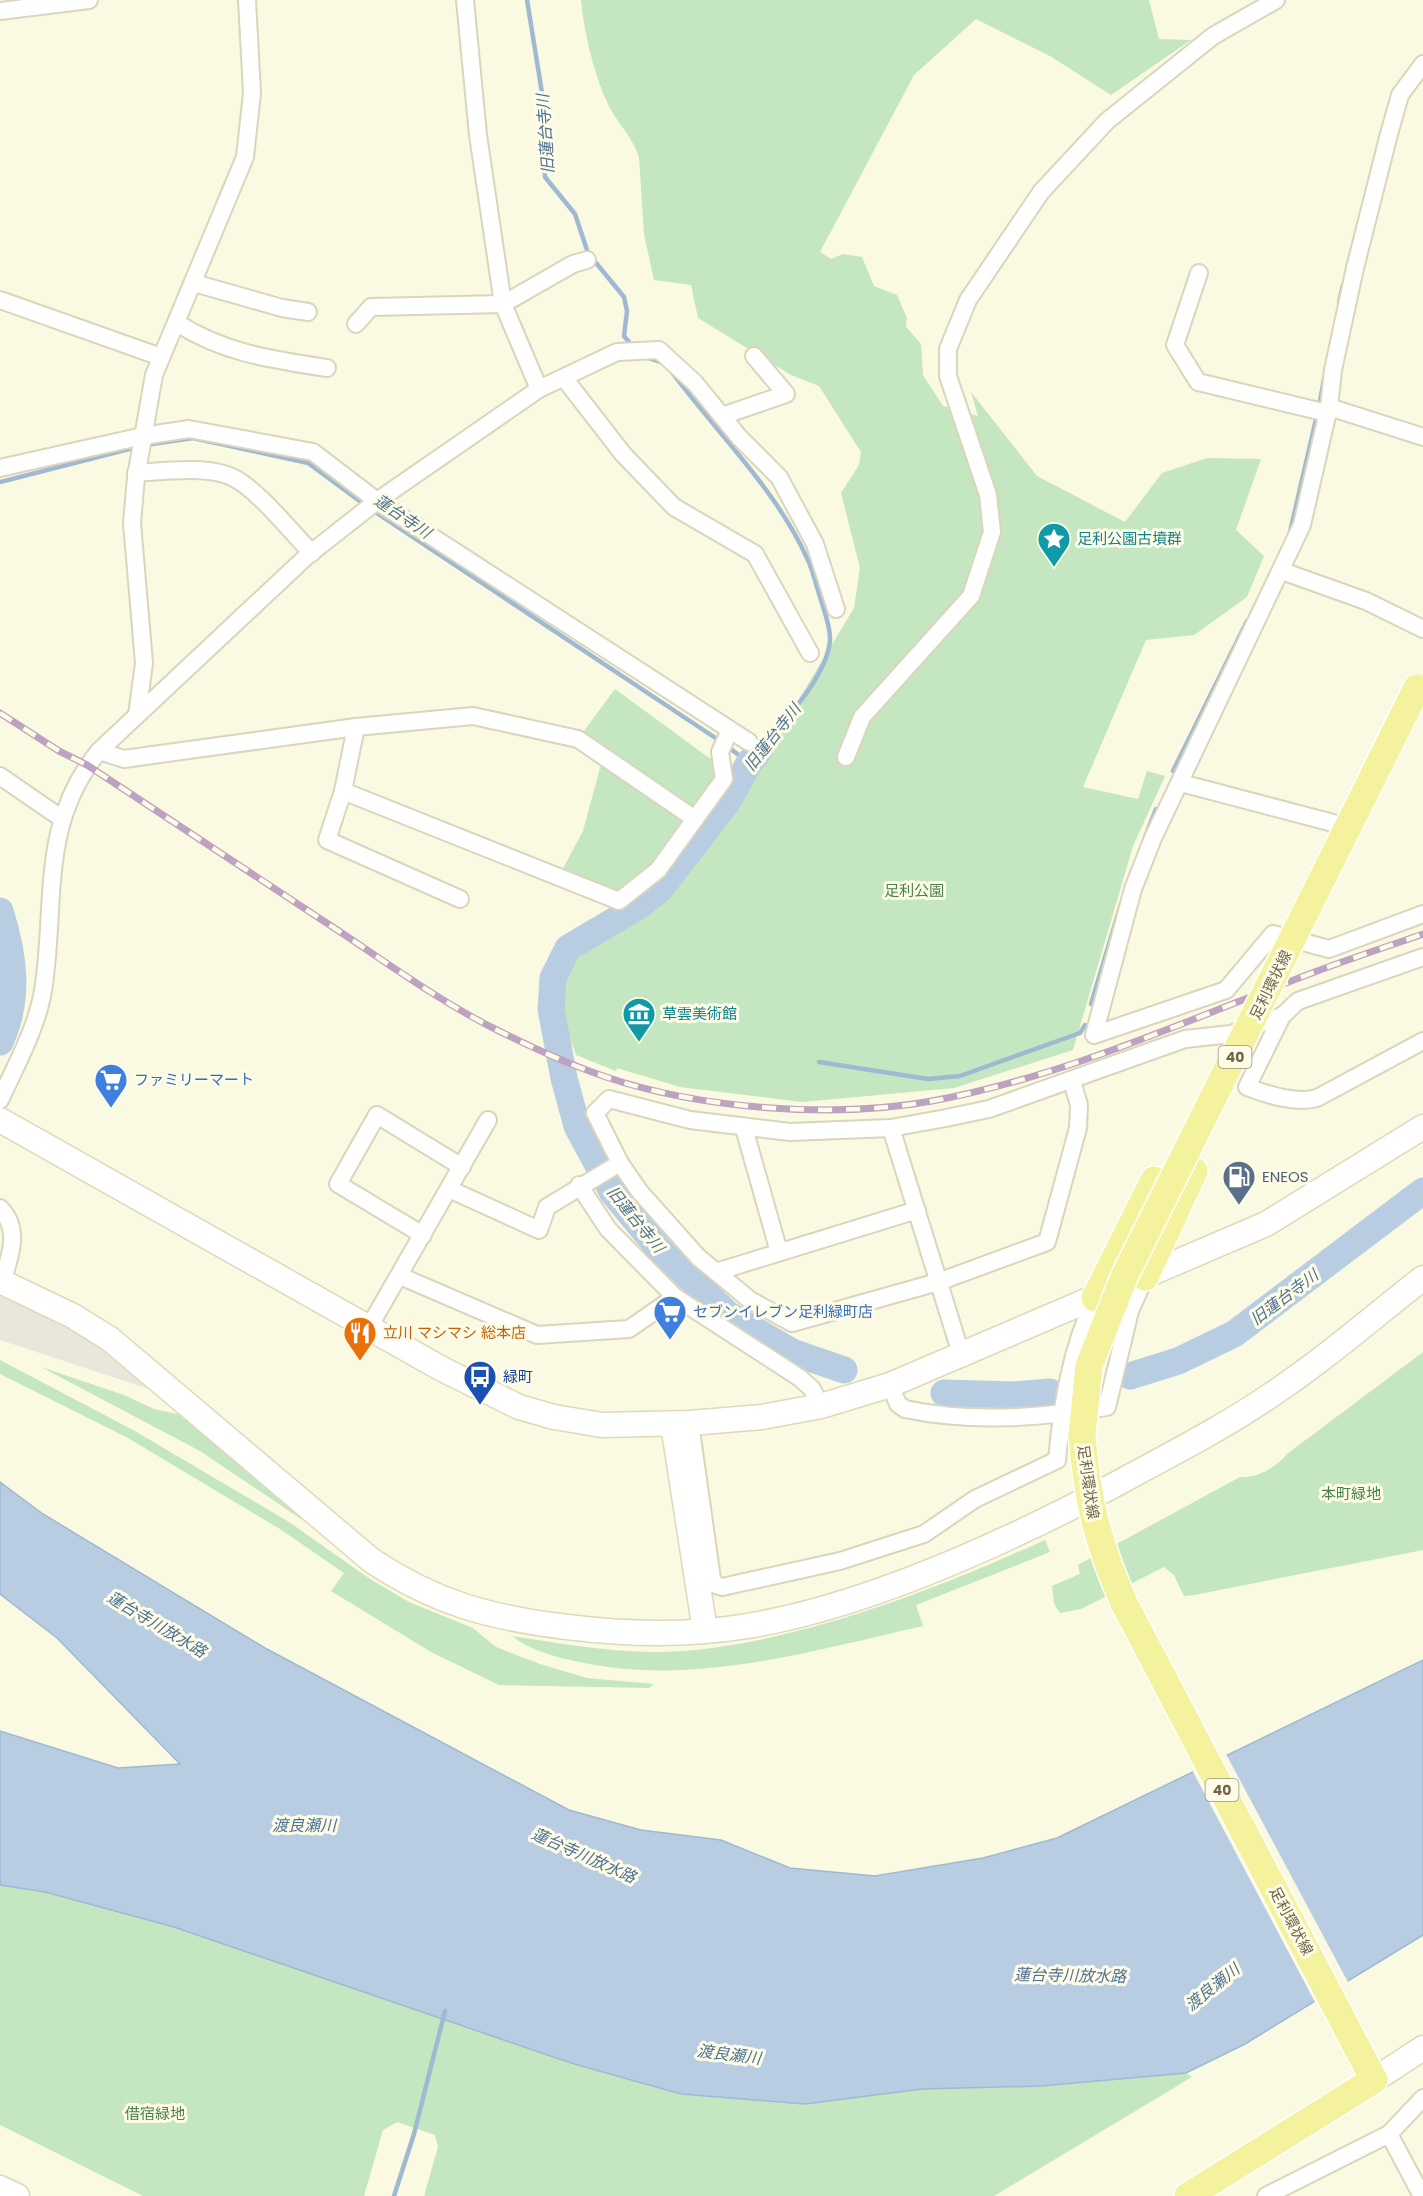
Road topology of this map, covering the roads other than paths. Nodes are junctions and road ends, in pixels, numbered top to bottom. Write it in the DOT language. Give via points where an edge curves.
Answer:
graph roads {
  1 [pos="89,0"];
  2 [pos="247,0"];
  3 [pos="465,0"];
  4 [pos="1276,0"];
  5 [pos="0,11"];
  6 [pos="1423,64"];
  7 [pos="587,260"];
  8 [pos="1199,273"];
  9 [pos="194,283"];
  10 [pos="0,300"];
  11 [pos="503,304"];
  12 [pos="308,312"];
  13 [pos="177,323"];
  14 [pos="356,324"];
  15 [pos="754,356"];
  16 [pos="161,357"];
  17 [pos="327,368"];
  18 [pos="564,378"];
  19 [pos="539,389"];
  20 [pos="1323,410"];
  21 [pos="722,416"];
  22 [pos="143,436"];
  23 [pos="1423,437"];
  24 [pos="0,468"];
  25 [pos="136,473"];
  26 [pos="377,501"];
  27 [pos="312,553"];
  28 [pos="1282,572"];
  29 [pos="836,609"];
  30 [pos="1423,629"];
  31 [pos="810,653"];
  32 [pos="1420,681"];
  33 [pos="137,715"];
  34 [pos="356,726"];
  35 [pos="730,730"];
  36 [pos="749,742"];
  37 [pos="99,751"];
  38 [pos="846,757"];
  39 [pos="0,776"];
  40 [pos="1181,783"];
  41 [pos="343,791"];
  42 [pos="61,818"];
  43 [pos="695,819"];
  44 [pos="1333,823"];
  45 [pos="460,899"];
  46 [pos="1423,914"];
  47 [pos="1305,915"];
  48 [pos="1423,957"];
  49 [pos="1282,1016"];
  50 [pos="1423,1041"];
  51 [pos="1072,1081"];
  52 [pos="0,1100"];
  53 [pos="0,1120"];
  54 [pos="489,1120"];
  55 [pos="1423,1127"];
  56 [pos="744,1128"];
  57 [pos="891,1128"];
  58 [pos="615,1165"];
  59 [pos="462,1167"];
  60 [pos="583,1183"];
  61 [pos="449,1189"];
  62 [pos="0,1208"];
  63 [pos="917,1210"];
  64 [pos="423,1235"];
  65 [pos="779,1252"];
  66 [pos="716,1272"];
  67 [pos="400,1276"];
  68 [pos="1145,1277"];
  69 [pos="1423,1278"];
  70 [pos="1,1281"];
  71 [pos="938,1282"];
  72 [pos="675,1297"];
  73 [pos="1095,1298"];
  74 [pos="368,1329"];
  75 [pos="961,1354"];
  76 [pos="890,1385"];
  77 [pos="821,1406"];
  78 [pos="1060,1415"];
  79 [pos="681,1424"];
  80 [pos="1091,1510"];
  81 [pos="705,1631"];
  82 [pos="1423,2048"];
  83 [pos="1374,2080"];
  84 [pos="1423,2098"];
  85 [pos="1389,2134"];
  86 [pos="0,2188"];
  87 [pos="17,2196"];
  88 [pos="1188,2196"];
  89 [pos="1266,2196"];
  90 [pos="1422,2196"];
  1 -- 5 [label="street"];
  2 -- 9 [label="street" via="252,93 245,157"];
  3 -- 11 [label="street" via="478,135"];
  4 -- 38 [label="street" via="1213,36 1107,121 1041,192 968,300 948,349 948,376 988,495 992,532 970,597 862,717"];
  6 -- 20 [label="street" via="1400,95"];
  7 -- 11 [label="street"];
  8 -- 20 [label="street" via="1175,345 1198,382"];
  9 -- 12 [label="street"];
  9 -- 13 [label="street"];
  10 -- 16 [label="street"];
  11 -- 14 [label="street" via="371,307"];
  11 -- 19 [label="street"];
  13 -- 16 [label="street"];
  13 -- 17 [label="street" via="241,353"];
  15 -- 21 [label="street" via="786,394"];
  16 -- 22 [label="street"];
  18 -- 19 [label="street"];
  18 -- 21 [label="street" via="617,352 658,350 695,383"];
  18 -- 31 [label="street" via="623,454 675,507 755,554"];
  19 -- 26 [label="street"];
  20 -- 23 [label="street"];
  20 -- 28 [label="street" via="1302,525"];
  21 -- 29 [label="street" via="779,477 815,544"];
  22 -- 24 [label="street"];
  22 -- 25 [label="street"];
  22 -- 26 [label="street" via="189,429 313,452"];
  25 -- 27 [label="street" via="193,469 233,477"];
  25 -- 33 [label="street" via="132,523 144,663"];
  26 -- 27 [label="street"];
  26 -- 35 [label="street"];
  27 -- 33 [label="street"];
  28 -- 30 [label="street" via="1366,602"];
  28 -- 40 [label="street"];
  32 -- 47 [label="main road, 足利環状線 / 40, bridge"];
  33 -- 37 [label="street"];
  34 -- 37 [label="street" via="124,759"];
  34 -- 41 [label="street"];
  34 -- 43 [label="street" via="473,716 578,739"];
  35 -- 36 [label="street"];
  35 -- 43 [label="street" via="720,752 724,779"];
  37 -- 42 [label="street" via="78,778"];
  39 -- 42 [label="street"];
  40 -- 44 [label="street"];
  40 -- 46 [label="street" via="1153,838 1134,890 1094,1035 1226,990 1273,934 1329,949"];
  41 -- 43 [label="street" via="619,901 658,870"];
  41 -- 45 [label="street" via="327,840"];
  42 -- 52 [label="street" via="51,880 44,985 32,1028"];
  47 -- 68 [label="main road" via="1309,927 1297,963"];
  47 -- 73 [label="main road" via="1281,939 1259,971"];
  47 -- 80 [label="main road, 足利環状線 / 40, bridge" via="1109,1310 1089,1366 1083,1401 1082,1435"];
  48 -- 49 [label="street" via="1299,1001"];
  49 -- 50 [label="street" via="1247,1087 1268,1095 1309,1101"];
  49 -- 51 [label="street" via="1231,1034 1185,1039"];
  51 -- 57 [label="street" via="989,1109"];
  51 -- 71 [label="street" via="1079,1106 1078,1128 1047,1242"];
  53 -- 74 [label="street"];
  54 -- 59 [label="street"];
  55 -- 68 [label="street" via="1266,1224"];
  56 -- 57 [label="street" via="790,1132"];
  56 -- 58 [label="street" via="690,1120 609,1099 596,1113"];
  56 -- 65 [label="street"];
  57 -- 63 [label="street"];
  58 -- 60 [label="street"];
  58 -- 66 [label="street"];
  59 -- 61 [label="street"];
  59 -- 64 [label="street" via="377,1115 338,1184"];
  60 -- 61 [label="street" via="547,1207 539,1230"];
  60 -- 72 [label="street" via="608,1229"];
  61 -- 64 [label="street"];
  62 -- 70 [label="street" via="12,1232 12,1251"];
  63 -- 65 [label="street"];
  63 -- 71 [label="street"];
  64 -- 67 [label="street"];
  65 -- 66 [label="street"];
  66 -- 71 [label="street" via="750,1300 792,1323"];
  67 -- 72 [label="street" via="537,1335 629,1329"];
  67 -- 74 [label="street"];
  68 -- 73 [label="street"];
  68 -- 78 [label="street" via="1130,1311 1107,1407"];
  69 -- 80 [label="street" via="1271,1395"];
  70 -- 81 [label="street" via="111,1339 371,1560 419,1589 510,1620 625,1633"];
  71 -- 75 [label="street"];
  72 -- 77 [label="street" via="800,1378"];
  73 -- 75 [label="street"];
  73 -- 78 [label="street" via="1079,1333"];
  74 -- 79 [label="street" via="519,1407 602,1425"];
  75 -- 76 [label="street"];
  76 -- 77 [label="street"];
  76 -- 78 [label="street" via="898,1404 927,1413 1016,1418"];
  77 -- 79 [label="street" via="730,1421"];
  78 -- 79 [label="street" via="1057,1460 975,1499 929,1532 840,1562 722,1587 712,1579"];
  79 -- 81 [label="street"];
  80 -- 81 [label="street" via="985,1546 872,1592 781,1618"];
  80 -- 83 [label="main road, 足利環状線 / 40" via="1109,1570 1125,1605"];
  82 -- 83 [label="street"];
  83 -- 88 [label="main road"];
  84 -- 85 [label="street"];
  85 -- 89 [label="street"];
  85 -- 90 [label="street"];
  86 -- 87 [label="street"];
}
